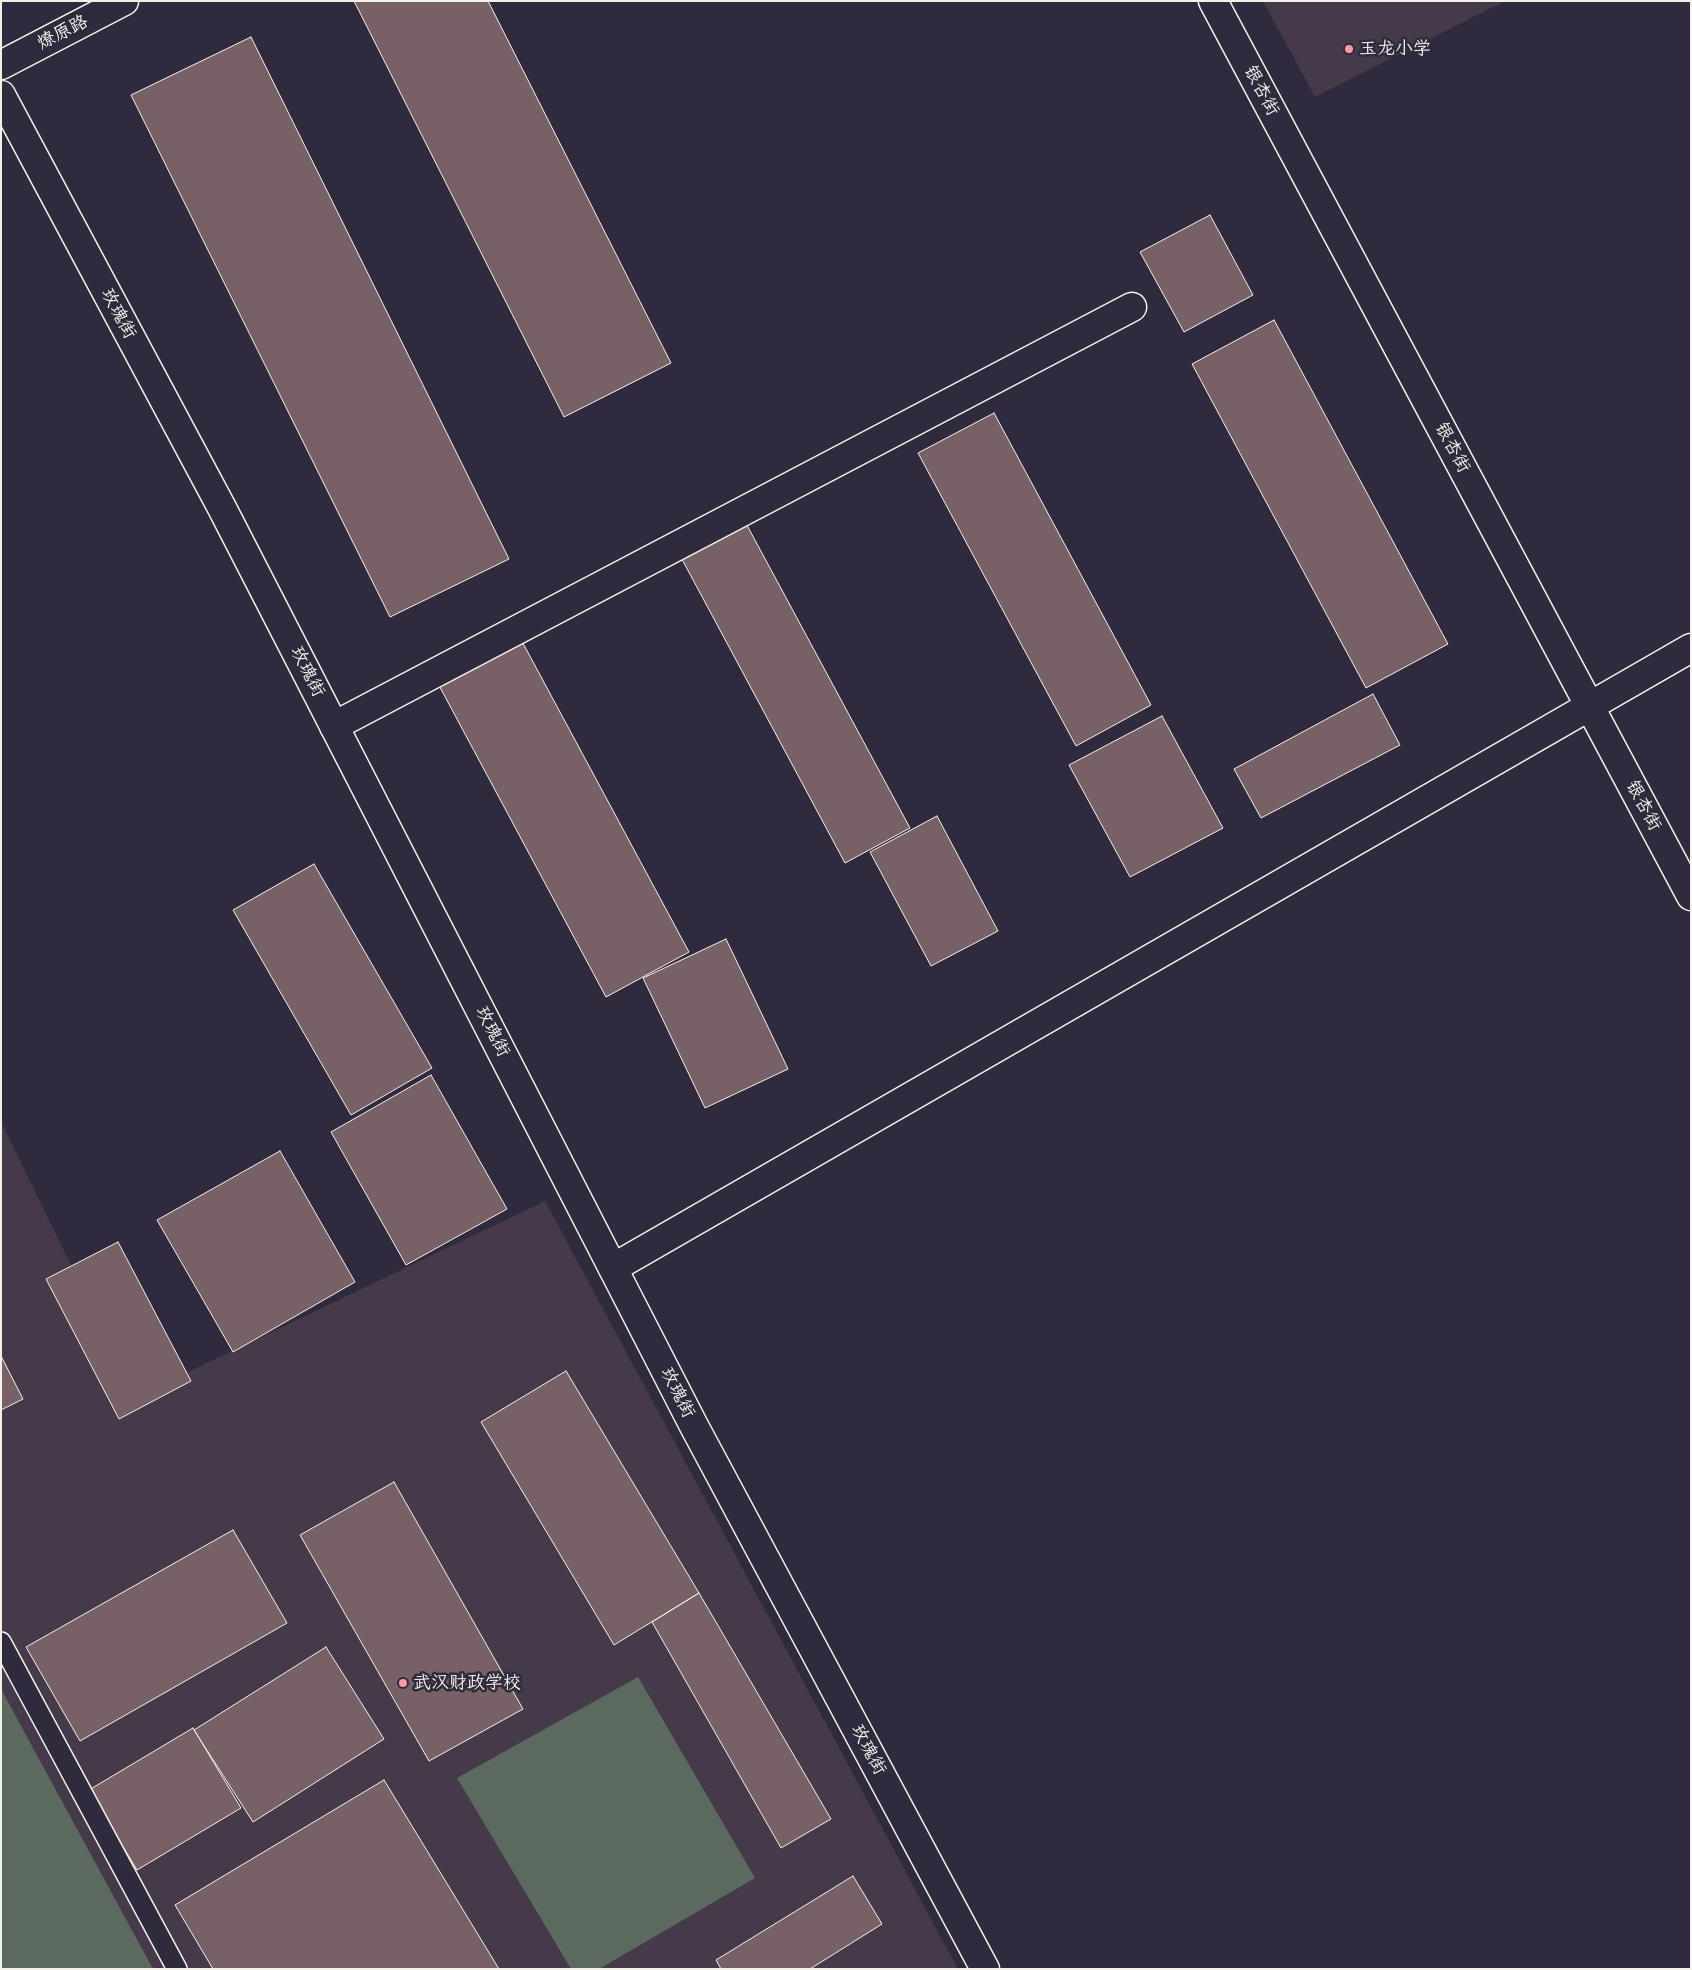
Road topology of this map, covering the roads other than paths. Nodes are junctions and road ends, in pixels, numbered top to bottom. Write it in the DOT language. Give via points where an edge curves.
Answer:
graph roads {
  1 [pos="124,1"];
  2 [pos="1214,1"];
  3 [pos="1,65"];
  4 [pos="1,95"];
  5 [pos="1132,307"];
  6 [pos="1691,648"];
  7 [pos="1589,705"];
  8 [pos="334,726"];
  9 [pos="1691,896"];
  10 [pos="613,1268"];
  11 [pos="1,1642"];
  12 [pos="177,1969"];
  13 [pos="985,1969"];
  1 -- 3 [label="street, 燎原路"];
  2 -- 7 [label="street, 银杏街"];
  4 -- 8 [label="street, 玫瑰街"];
  5 -- 8 [label="street"];
  6 -- 7 [label="street"];
  7 -- 9 [label="street, 银杏街"];
  7 -- 10 [label="street"];
  8 -- 10 [label="street, 玫瑰街"];
  10 -- 13 [label="street, 玫瑰街" via="694,1426"];
  11 -- 12 [label="lane"];
}
